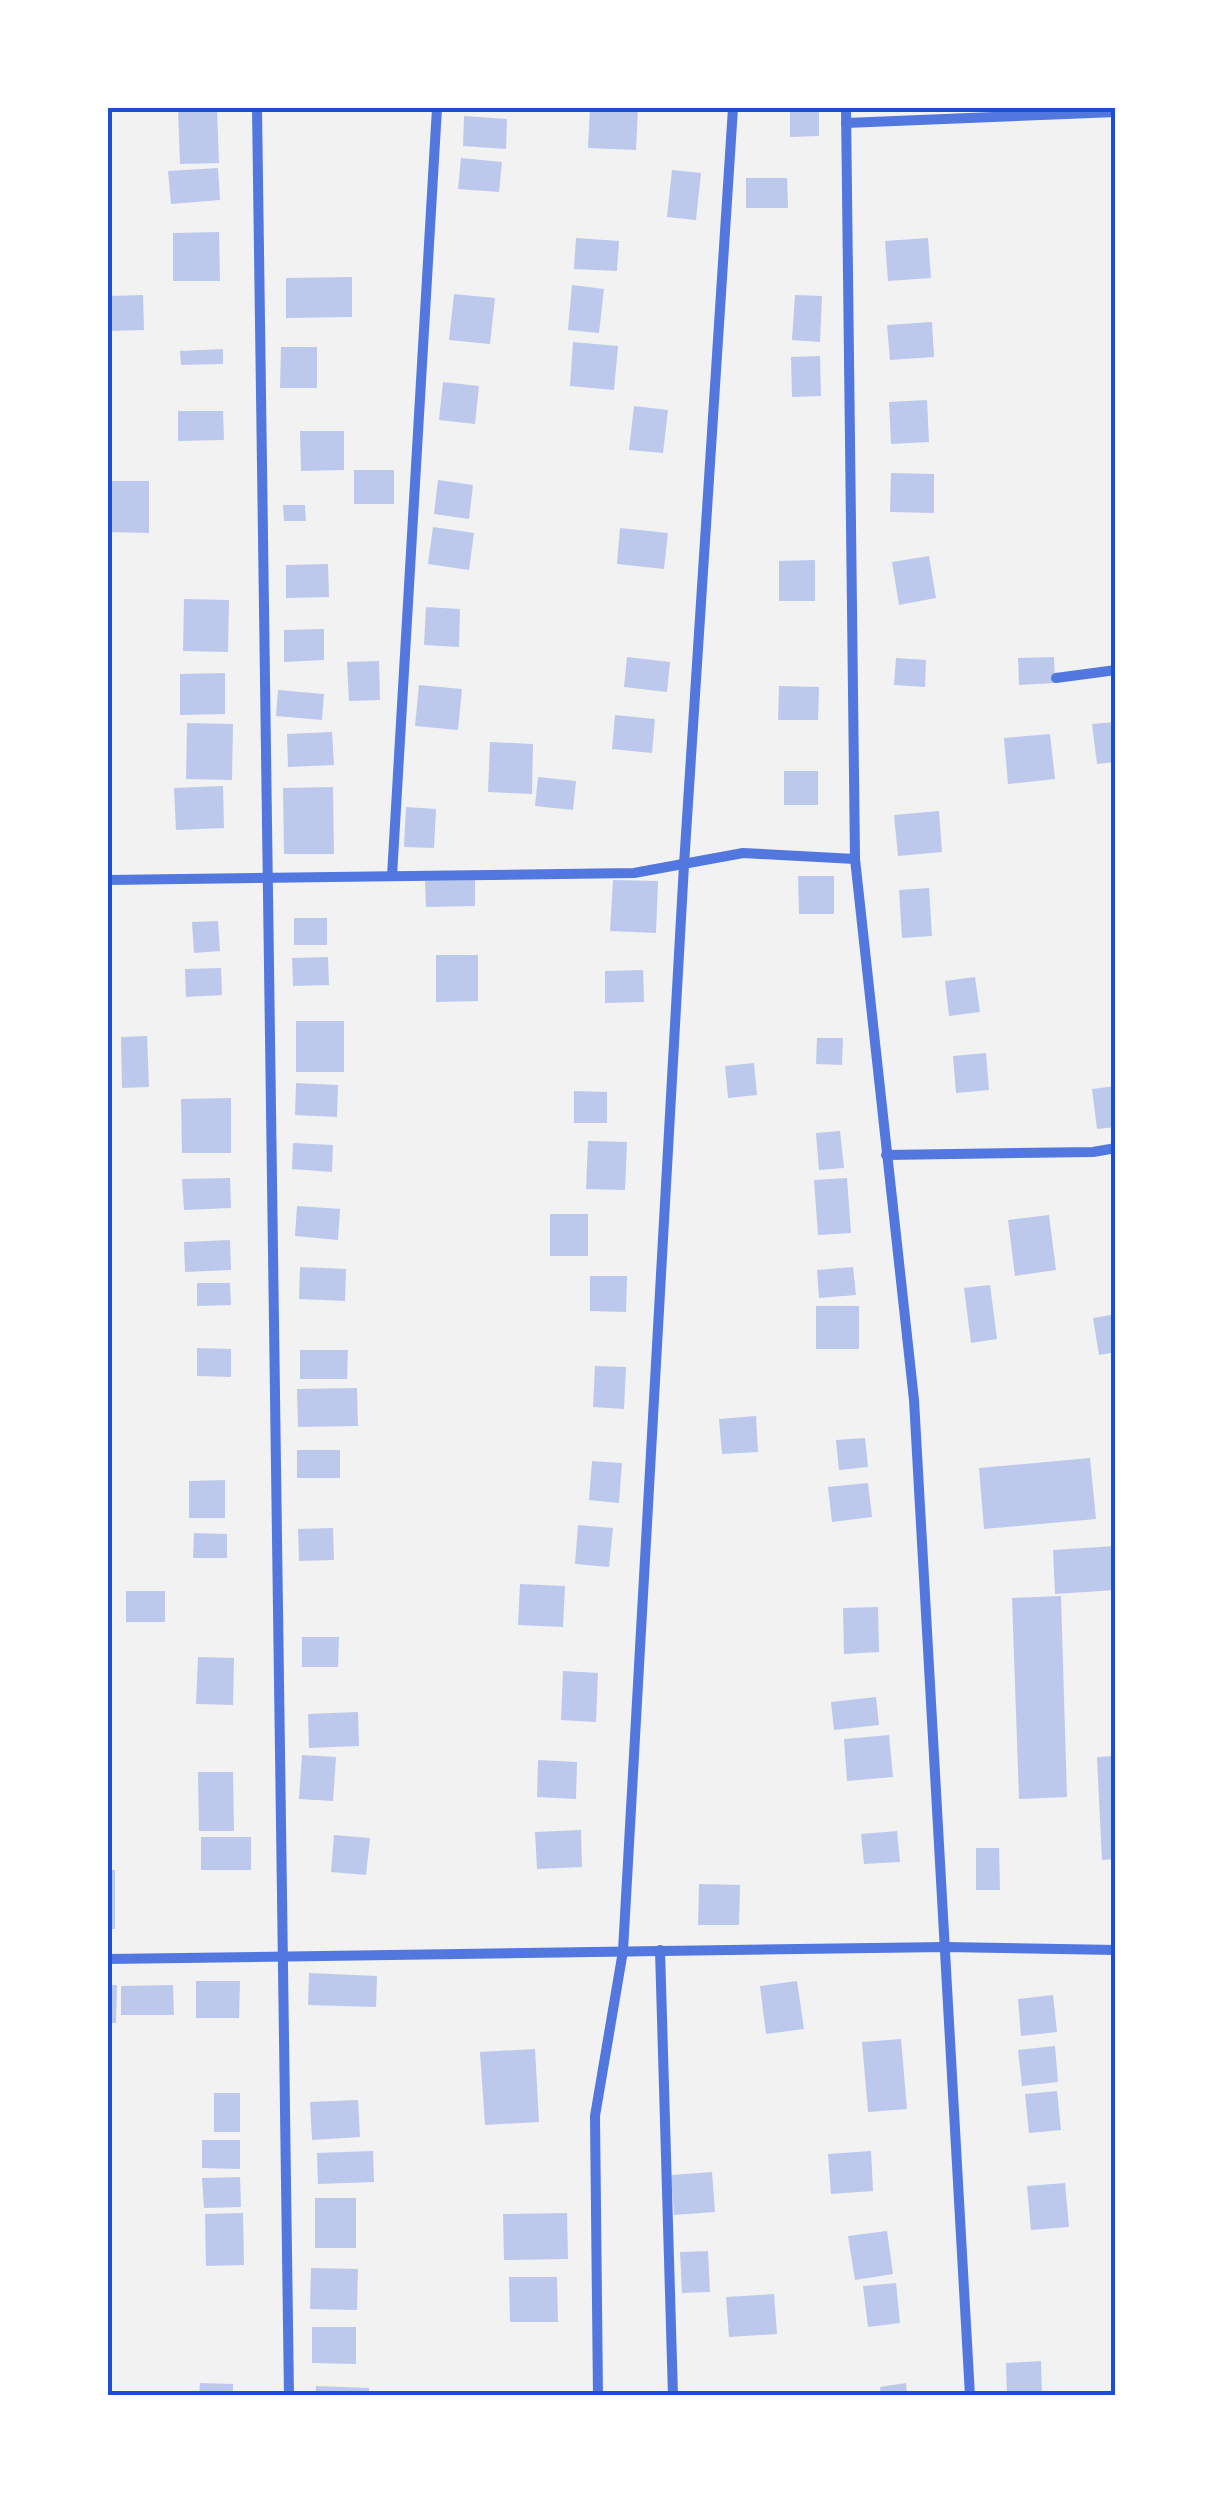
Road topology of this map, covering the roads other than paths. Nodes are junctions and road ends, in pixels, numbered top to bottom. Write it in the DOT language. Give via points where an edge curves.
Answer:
graph roads {
  1 [pos="257,108"];
  2 [pos="437,108"];
  3 [pos="733,108"];
  4 [pos="846,108"];
  5 [pos="1116,112"];
  6 [pos="846,122"];
  7 [pos="1116,670"];
  8 [pos="1056,678"];
  9 [pos="855,859"];
  10 [pos="684,864"];
  11 [pos="392,876"];
  12 [pos="108,880"];
  13 [pos="269,880"];
  14 [pos="1116,1148"];
  15 [pos="886,1155"];
  16 [pos="944,1947"];
  17 [pos="660,1950"];
  18 [pos="1116,1950"];
  19 [pos="623,1951"];
  20 [pos="284,1958"];
  21 [pos="108,1959"];
  22 [pos="288,2396"];
  23 [pos="598,2396"];
  24 [pos="673,2396"];
  25 [pos="970,2396"];
  1 -- 13 [label="street"];
  2 -- 11 [label="street"];
  3 -- 10 [label="street"];
  4 -- 6 [label="street"];
  5 -- 6 [label="street"];
  6 -- 9 [label="street"];
  7 -- 8 [label="street"];
  9 -- 10 [label="street" via="743,853"];
  9 -- 15 [label="street"];
  10 -- 11 [label="street" via="634,872"];
  10 -- 19 [label="street"];
  11 -- 13 [label="street"];
  12 -- 13 [label="street"];
  13 -- 20 [label="street"];
  14 -- 15 [label="street"];
  15 -- 16 [label="street" via="914,1400"];
  16 -- 17 [label="street"];
  16 -- 18 [label="street"];
  16 -- 25 [label="street"];
  17 -- 19 [label="street"];
  17 -- 24 [label="street"];
  19 -- 20 [label="street"];
  19 -- 23 [label="street" via="595,2116"];
  20 -- 21 [label="street"];
  20 -- 22 [label="street"];
}
